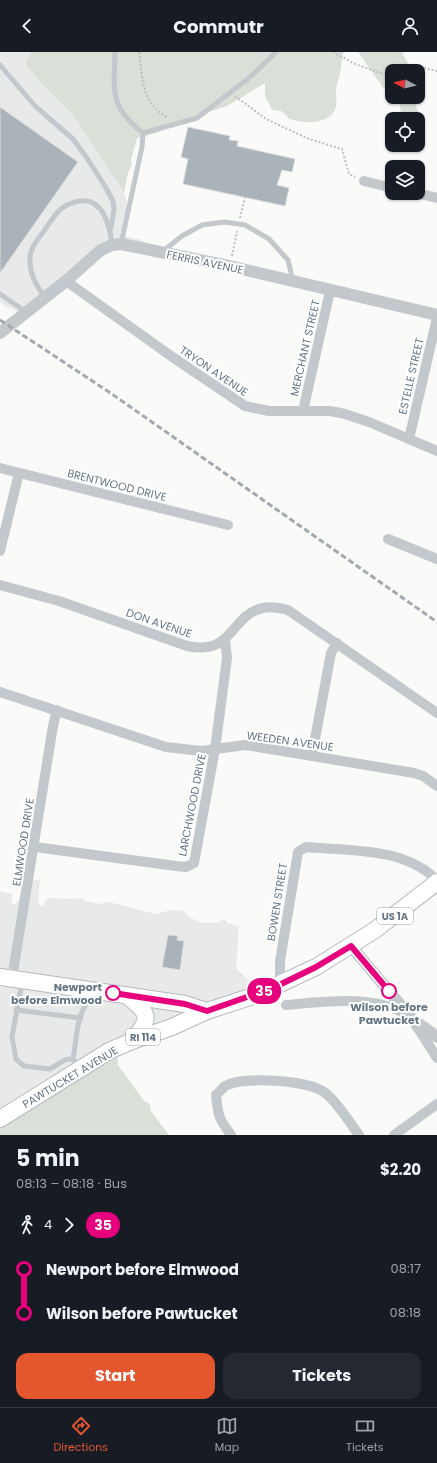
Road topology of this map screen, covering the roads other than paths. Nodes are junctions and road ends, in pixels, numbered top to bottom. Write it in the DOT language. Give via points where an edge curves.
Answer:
graph roads {
  1 [pos="115,52"];
  2 [pos="276,52"];
  3 [pos="0,65"];
  4 [pos="143,133"];
  5 [pos="364,181"];
  6 [pos="385,186"];
  7 [pos="425,195"];
  8 [pos="437,198"];
  9 [pos="111,229"];
  10 [pos="117,244"];
  11 [pos="162,252"];
  12 [pos="66,281"];
  13 [pos="294,282"];
  14 [pos="330,291"];
  15 [pos="0,294"];
  16 [pos="45,297"];
  17 [pos="26,312"];
  18 [pos="437,314"];
  19 [pos="437,318"];
  20 [pos="0,332"];
  21 [pos="303,411"];
  22 [pos="409,439"];
  23 [pos="437,450"];
  24 [pos="0,468"];
  25 [pos="19,473"];
  26 [pos="228,525"];
  27 [pos="388,539"];
  28 [pos="0,551"];
  29 [pos="437,559"];
  30 [pos="0,585"];
  31 [pos="225,640"];
  32 [pos="337,643"];
  33 [pos="0,692"];
  34 [pos="57,710"];
  35 [pos="437,713"];
  36 [pos="215,749"];
  37 [pos="312,755"];
  38 [pos="437,786"];
  39 [pos="35,847"];
  40 [pos="437,881"];
  41 [pos="351,946"];
  42 [pos="12,978"];
  43 [pos="280,984"];
  44 [pos="99,991"];
  45 [pos="126,995"];
  46 [pos="286,1005"];
  47 [pos="16,1010"];
  48 [pos="207,1011"];
  49 [pos="408,1016"];
  50 [pos="80,1018"];
  51 [pos="437,1037"];
  52 [pos="132,1041"];
  53 [pos="437,1058"];
  54 [pos="78,1064"];
  55 [pos="437,1104"];
  56 [pos="0,1119"];
  57 [pos="231,1135"];
  58 [pos="359,1135"];
  59 [pos="394,1135"];
  1 -- 4 [label="lane" via="114,96 133,126"];
  2 -- 4 [label="lane" via="249,78 197,118"];
  3 -- 9 [label="lane" via="35,106 73,139 87,158 113,201"];
  4 -- 10 [label="lane" via="142,147"];
  5 -- 6 [label="street"];
  7 -- 8 [label="street"];
  9 -- 10 [label="lane"];
  9 -- 16 [label="lane" via="102,211 89,202 75,202 59,211 36,243 30,257 33,279"];
  10 -- 11 [label="street, FERRIS AVENUE"];
  10 -- 12 [label="street" via="102,250"];
  11 -- 13 [label="street, FERRIS AVENUE"];
  11 -- 13 [label="lane" via="182,236 202,225 225,222 245,225 269,239 288,260"];
  12 -- 16 [label="street"];
  12 -- 21 [label="street, TRYON AVENUE" via="245,406 269,411"];
  13 -- 14 [label="street, FERRIS AVENUE"];
  14 -- 18 [label="street, FERRIS AVENUE"];
  14 -- 21 [label="street, MERCHANT STREET"];
  15 -- 17 [label="lane"];
  16 -- 17 [label="street"];
  17 -- 20 [label="street"];
  19 -- 22 [label="street, ESTELLE STREET"];
  21 -- 22 [label="street, TRYON AVENUE" via="345,414"];
  22 -- 23 [label="street, TRYON AVENUE"];
  24 -- 25 [label="street, BRENTWOOD DRIVE"];
  25 -- 26 [label="street, BRENTWOOD DRIVE"];
  25 -- 28 [label="street"];
  27 -- 29 [label="street"];
  30 -- 31 [label="street, DON AVENUE" via="59,600 187,646 212,646"];
  31 -- 32 [label="street, DON AVENUE" via="249,615 263,608 276,607 300,617"];
  31 -- 36 [label="street, LARCHWOOD DRIVE" via="227,658"];
  32 -- 35 [label="street, DON AVENUE"];
  32 -- 37 [label="street" via="331,652"];
  33 -- 34 [label="street, WEEDEN AVENUE"];
  34 -- 36 [label="street, WEEDEN AVENUE" via="166,747 201,751"];
  34 -- 39 [label="street, ELMWOOD DRIVE"];
  36 -- 37 [label="street, WEEDEN AVENUE" via="245,745"];
  36 -- 39 [label="street, LARCHWOOD DRIVE" via="194,863 176,866"];
  37 -- 38 [label="street, WEEDEN AVENUE" via="414,773"];
  39 -- 42 [label="street, ELMWOOD DRIVE"];
  40 -- 41 [label="main road, PAWTUCKET AVENUE / US 1A" via="384,924"];
  40 -- 43 [label="street, BOWEN STREET" via="426,869 378,853 306,847 298,852 280,961"];
  41 -- 43 [label="main road, PAWTUCKET AVENUE / US 1A"];
  41 -- 49 [label="street"];
  42 -- 44 [label="main road"];
  42 -- 47 [label="lane"];
  43 -- 48 [label="main road, PAWTUCKET AVENUE / US 1A"];
  44 -- 45 [label="main road"];
  44 -- 50 [label="lane" via="86,1001"];
  45 -- 48 [label="main road" via="185,1004"];
  45 -- 52 [label="main road" via="145,1012 146,1019 144,1026"];
  46 -- 49 [label="street" via="359,1001 380,1004"];
  47 -- 50 [label="lane"];
  47 -- 54 [label="lane" via="12,1037 16,1060 24,1066 50,1069 64,1060"];
  48 -- 52 [label="main road, PAWTUCKET AVENUE / RI 114"];
  49 -- 51 [label="street"];
  49 -- 53 [label="street"];
  50 -- 54 [label="lane"];
  52 -- 54 [label="main road, PAWTUCKET AVENUE / RI 114"];
  54 -- 56 [label="main road, PAWTUCKET AVENUE / RI 114"];
  55 -- 59 [label="street"];
  57 -- 58 [label="street" via="219,1119 216,1095 224,1087 239,1082 290,1081 309,1084 325,1092"];
}
